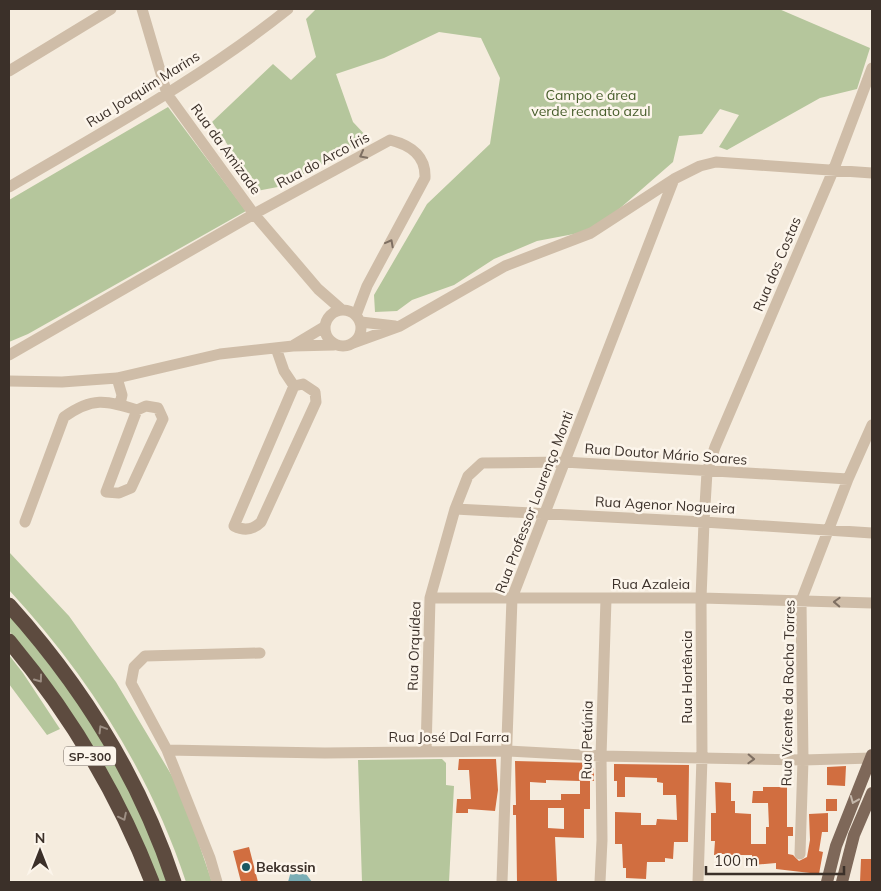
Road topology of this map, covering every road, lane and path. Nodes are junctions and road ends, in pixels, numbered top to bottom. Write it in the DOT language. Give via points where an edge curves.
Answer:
graph roads {
  1 [pos="111,9"];
  2 [pos="142,9"];
  3 [pos="288,9"];
  4 [pos="872,68"];
  5 [pos="9,71"];
  6 [pos="167,94"];
  7 [pos="833,171"];
  8 [pos="872,173"];
  9 [pos="674,179"];
  10 [pos="9,187"];
  11 [pos="254,214"];
  12 [pos="318,289"];
  13 [pos="342,310"];
  14 [pos="358,318"];
  15 [pos="326,322"];
  16 [pos="400,326"];
  17 [pos="353,343"];
  18 [pos="334,345"];
  19 [pos="293,346"];
  20 [pos="276,348"];
  21 [pos="9,355"];
  22 [pos="117,378"];
  23 [pos="9,381"];
  24 [pos="294,386"];
  25 [pos="120,404"];
  26 [pos="138,410"];
  27 [pos="872,425"];
  28 [pos="868,445"];
  29 [pos="564,462"];
  30 [pos="482,464"];
  31 [pos="706,472"];
  32 [pos="848,479"];
  33 [pos="455,509"];
  34 [pos="543,514"];
  35 [pos="26,522"];
  36 [pos="704,522"];
  37 [pos="828,531"];
  38 [pos="872,534"];
  39 [pos="430,598"];
  40 [pos="512,598"];
  41 [pos="701,598"];
  42 [pos="606,599"];
  43 [pos="801,601"];
  44 [pos="872,603"];
  45 [pos="9,605"];
  46 [pos="9,641"];
  47 [pos="260,652"];
  48 [pos="168,750"];
  49 [pos="506,751"];
  50 [pos="426,752"];
  51 [pos="601,756"];
  52 [pos="702,757"];
  53 [pos="872,757"];
  54 [pos="803,760"];
  55 [pos="872,793"];
  56 [pos="800,854"];
  57 [pos="152,882"];
  58 [pos="174,882"];
  59 [pos="217,882"];
  60 [pos="502,882"];
  61 [pos="600,882"];
  62 [pos="698,882"];
  63 [pos="827,882"];
  64 [pos="842,882"];
  1 -- 5 [label="street"];
  2 -- 6 [label="street, Rua da Amizade"];
  3 -- 6 [label="street, Rua Joaquim Marins" via="252,38"];
  4 -- 7 [label="street, Rua dos Costas"];
  6 -- 10 [label="street, Rua Joaquim Marins"];
  6 -- 11 [label="street, Rua da Amizade"];
  7 -- 8 [label="street"];
  7 -- 9 [label="street" via="716,162"];
  7 -- 31 [label="street, Rua dos Costas"];
  9 -- 16 [label="street" via="591,233 505,266"];
  9 -- 29 [label="street, Rua Professor Lourenço Monti"];
  11 -- 12 [label="street, Rua da Amizade"];
  14 -- 11 [label="street, Rua do Arco Íris, one-way" via="367,286 425,178 426,167 417,152 390,140"];
  11 -- 21 [label="street, Rua do Arco Íris"];
  12 -- 13 [label="street, Rua da Amizade"];
  12 -- 15 [label="street, Rua da Amizade"];
  13 -- 14 [label="street"];
  13 -- 15 [label="street" via="337,310"];
  14 -- 16 [label="street"];
  14 -- 17 [label="street" via="362,333"];
  15 -- 18 [label="street" via="325,335"];
  15 -- 19 [label="street"];
  16 -- 17 [label="street"];
  17 -- 18 [label="street"];
  18 -- 19 [label="street"];
  19 -- 20 [label="street"];
  20 -- 22 [label="street" via="220,354"];
  20 -- 24 [label="street" via="284,372"];
  22 -- 23 [label="street"];
  22 -- 25 [label="street" via="122,395"];
  24 -- 24 [label="street" via="234,526 239,529 251,529 260,522 316,402 315,392 308,386"];
  25 -- 26 [label="street"];
  25 -- 35 [label="street" via="94,402 78,407 64,418"];
  26 -- 26 [label="street" via="130,428 106,492 119,493 131,488 163,419 158,408 146,406"];
  27 -- 28 [label="street, Rua Vicente da Rocha Torres"];
  28 -- 32 [label="street, Rua Vicente da Rocha Torres"];
  29 -- 30 [label="street, Rua Doutor Mário Soares"];
  29 -- 31 [label="street, Rua Doutor Mário Soares"];
  29 -- 34 [label="street, Rua Professor Lourenço Monti"];
  30 -- 33 [label="street, Rua Orquídea" via="468,476"];
  31 -- 32 [label="street, Rua Doutor Mário Soares"];
  31 -- 36 [label="street, Rua Hortência"];
  32 -- 37 [label="street, Rua Vicente da Rocha Torres"];
  33 -- 34 [label="street, Rua Agenor Nogueira"];
  33 -- 39 [label="street, Rua Orquídea"];
  34 -- 36 [label="street, Rua Agenor Nogueira"];
  34 -- 40 [label="street, Rua Professor Lourenço Monti"];
  36 -- 37 [label="street, Rua Agenor Nogueira"];
  36 -- 41 [label="street, Rua Hortência"];
  37 -- 38 [label="street, Rua Agenor Nogueira"];
  37 -- 43 [label="street, Rua Vicente da Rocha Torres"];
  39 -- 40 [label="street, Rua Azaleia"];
  39 -- 50 [label="street, Rua Orquídea"];
  40 -- 42 [label="street, Rua Azaleia"];
  40 -- 49 [label="street, Rua Professor Lourenço Monti"];
  41 -- 42 [label="street, Rua Azaleia"];
  41 -- 43 [label="street, Rua Azaleia"];
  41 -- 52 [label="street, Rua Hortência"];
  42 -- 51 [label="street, Rua Petúnia"];
  44 -- 43 [label="street, Rua Azaleia, one-way"];
  43 -- 54 [label="street, Rua Vicente da Rocha Torres"];
  58 -- 45 [label="highway, SP-300, one-way" via="146,811 106,736 54,658"];
  46 -- 57 [label="highway, SP-300, one-way" via="47,689 84,745 115,801"];
  47 -- 48 [label="street" via="145,656 134,667 131,683"];
  48 -- 50 [label="street, Rua José Dal Farra"];
  48 -- 59 [label="street"];
  49 -- 50 [label="street, Rua José Dal Farra"];
  49 -- 51 [label="street, Rua José Dal Farra"];
  49 -- 60 [label="street, Rua Professor Lourenço Monti"];
  51 -- 52 [label="street, Rua José Dal Farra"];
  51 -- 61 [label="street, Rua Petúnia"];
  52 -- 54 [label="street, Rua José Dal Farra, one-way"];
  52 -- 62 [label="street, Rua Hortência"];
  53 -- 54 [label="street, Rua José Dal Farra"];
  53 -- 63 [label="main road, one-way" via="836,846"];
  54 -- 56 [label="street, Rua Vicente da Rocha Torres"];
  55 -- 64 [label="main road" via="854,835"];
}
